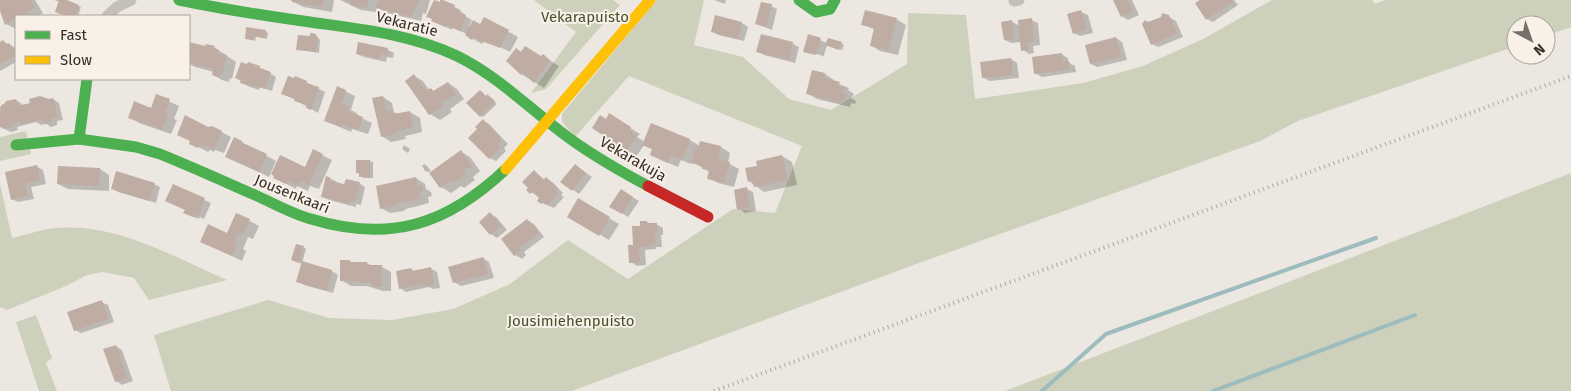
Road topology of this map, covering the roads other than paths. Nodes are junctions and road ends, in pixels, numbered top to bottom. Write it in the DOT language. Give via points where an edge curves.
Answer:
graph roads {
  1 [pos="131,0"];
  2 [pos="179,0"];
  3 [pos="650,0"];
  4 [pos="799,0"];
  5 [pos="836,0"];
  6 [pos="108,15"];
  7 [pos="87,80"];
  8 [pos="547,121"];
  9 [pos="79,139"];
  10 [pos="16,145"];
  11 [pos="708,217"];
  1 -- 6 [label="street"];
  2 -- 8 [label="street, Vekaratie" via="414,39 446,50 483,71"];
  3 -- 8 [label="street, Jousenkaari"];
  4 -- 5 [label="street" via="816,12 830,9"];
  7 -- 9 [label="street"];
  8 -- 9 [label="street, Jousenkaari" via="510,166 466,204 419,224 383,230 329,225 154,152 123,144"];
  8 -- 11 [label="street, Vekarakuja" via="626,175"];
  9 -- 10 [label="street, Jousenkaari"];
}
